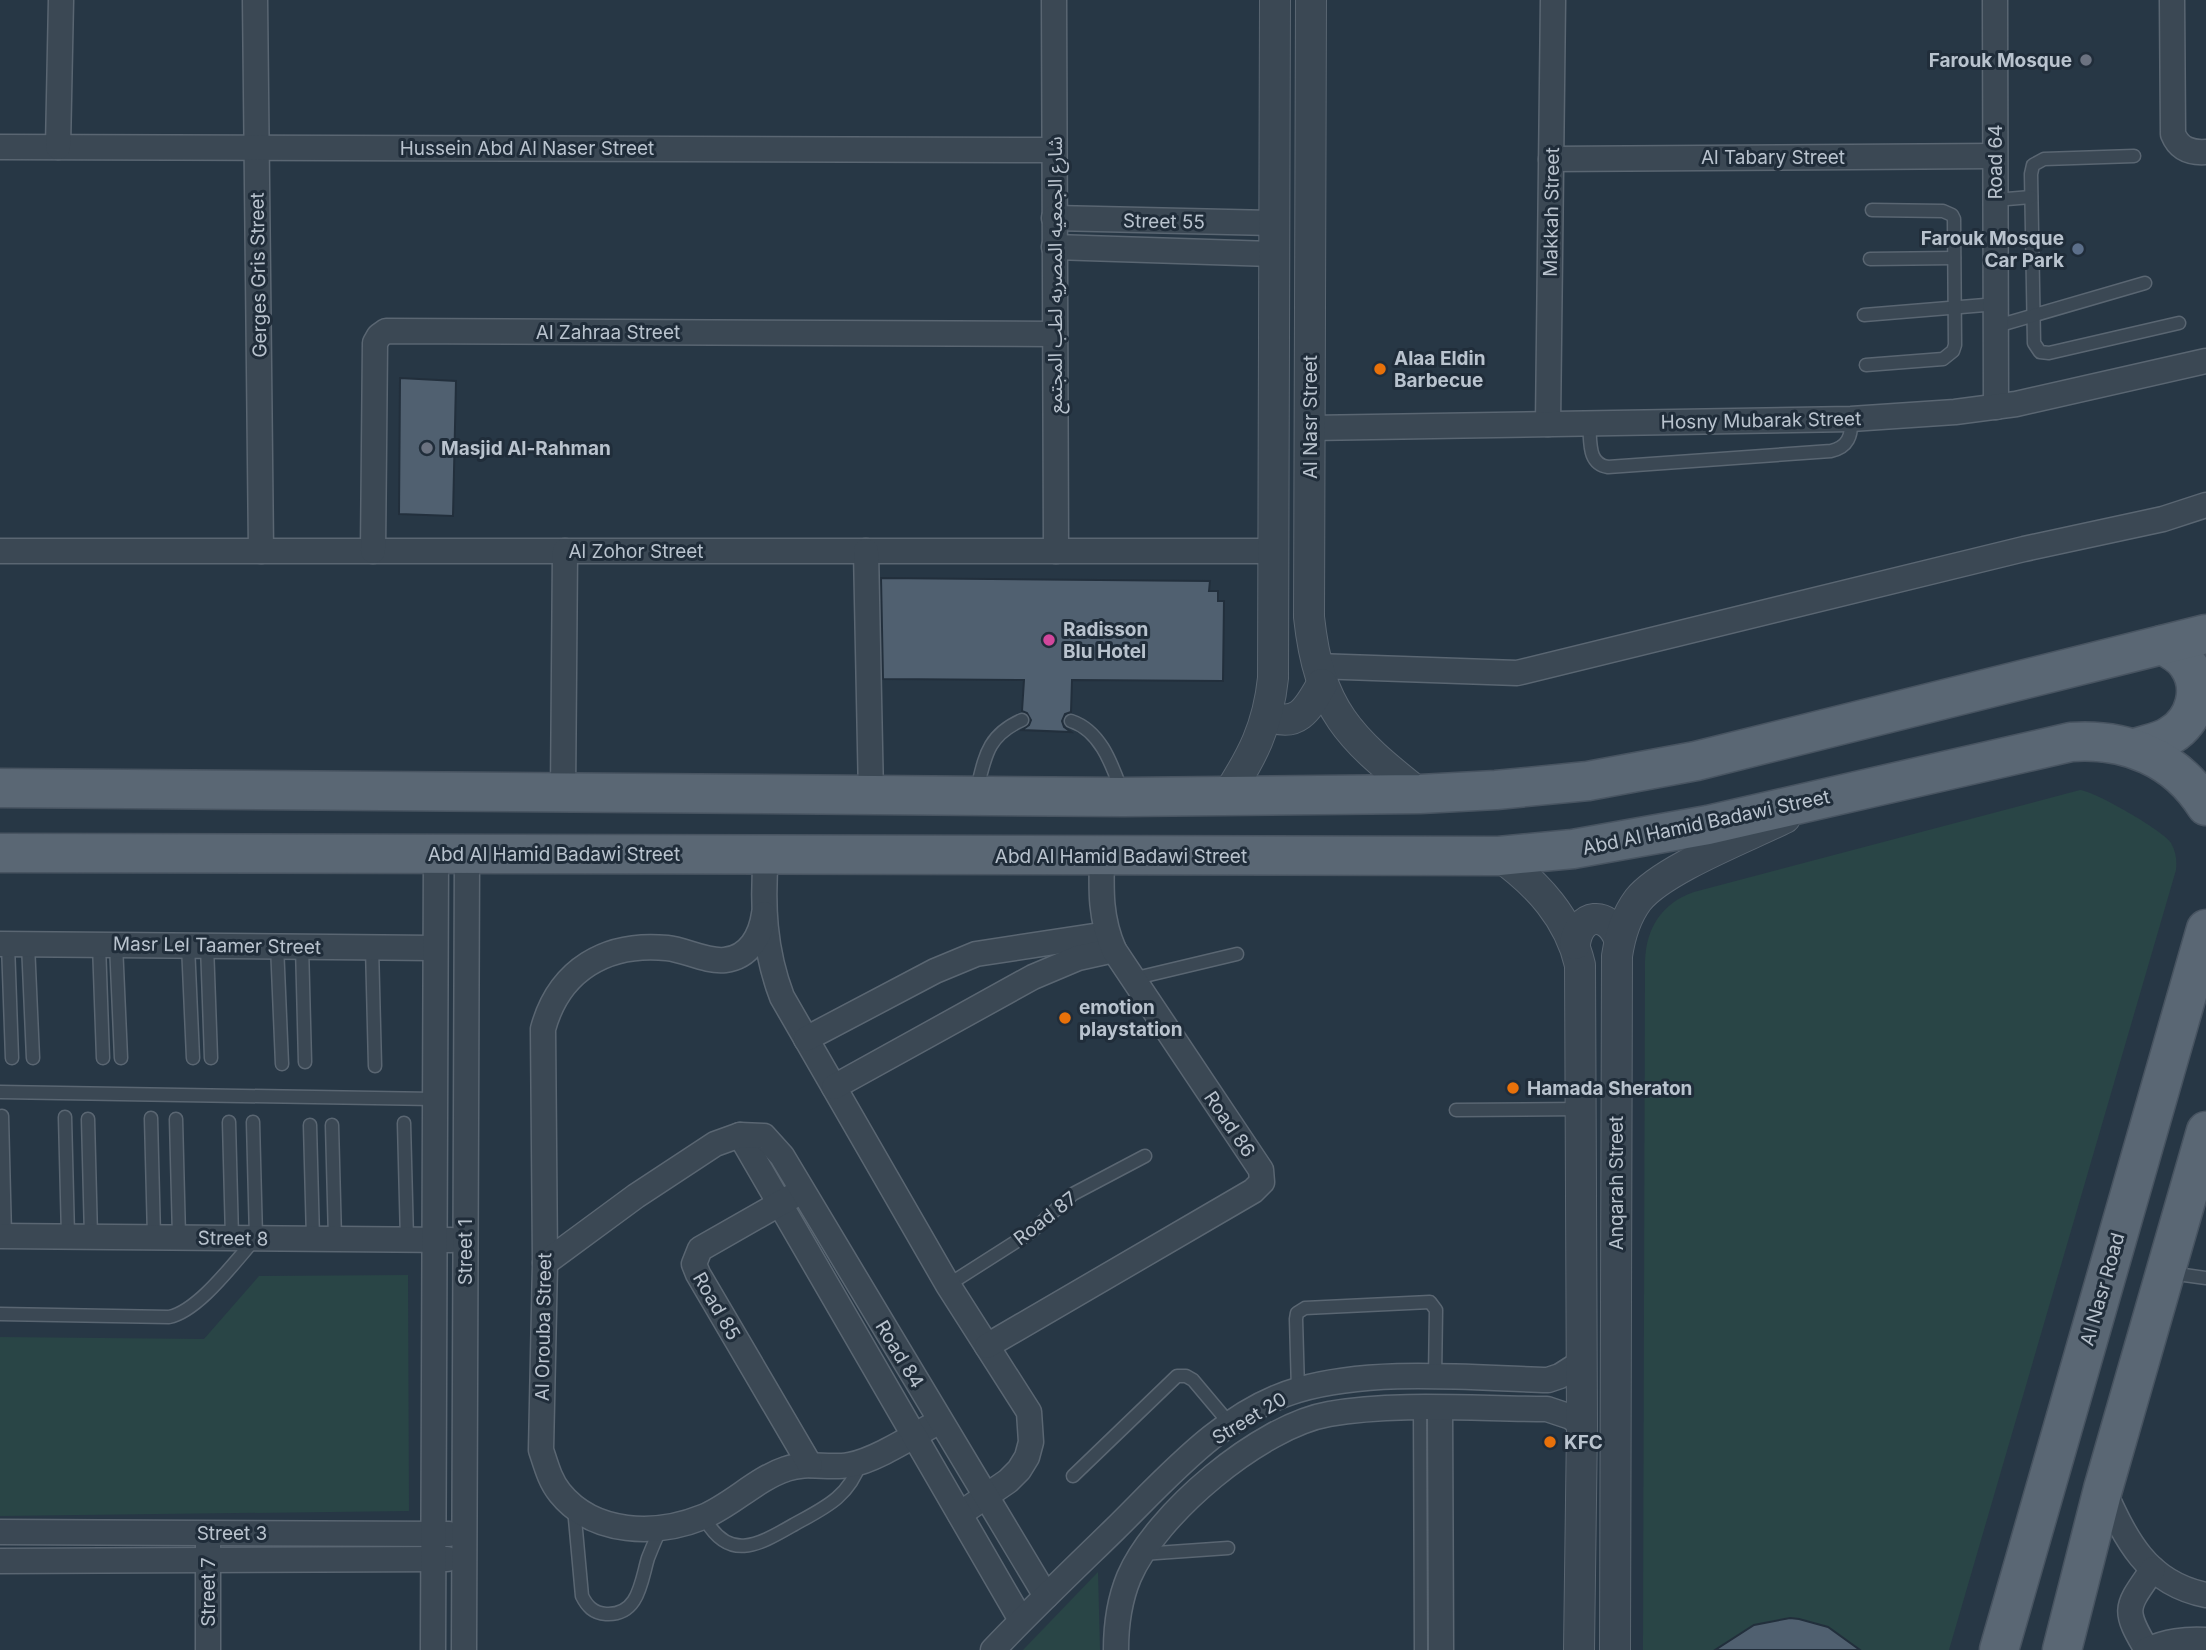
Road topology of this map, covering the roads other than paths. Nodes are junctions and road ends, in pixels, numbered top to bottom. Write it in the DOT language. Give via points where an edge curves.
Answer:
graph roads {
  1 [pos="61,0"];
  2 [pos="255,0"];
  3 [pos="1054,0"];
  4 [pos="1275,0"];
  5 [pos="1311,0"];
  6 [pos="1553,0"];
  7 [pos="1995,0"];
  8 [pos="2172,0"];
  9 [pos="0,147"];
  10 [pos="58,147"];
  11 [pos="257,148"];
  12 [pos="1054,150"];
  13 [pos="2195,150"];
  14 [pos="1994,156"];
  15 [pos="2134,156"];
  16 [pos="1551,159"];
  17 [pos="2031,197"];
  18 [pos="1995,200"];
  19 [pos="1872,210"];
  20 [pos="1054,218"];
  21 [pos="1275,223"];
  22 [pos="1054,247"];
  23 [pos="1274,254"];
  24 [pos="1954,258"];
  25 [pos="1870,259"];
  26 [pos="2145,283"];
  27 [pos="1955,307"];
  28 [pos="1864,314"];
  29 [pos="1997,315"];
  30 [pos="2034,315"];
  31 [pos="2179,323"];
  32 [pos="1055,334"];
  33 [pos="2206,361"];
  34 [pos="1866,365"];
  35 [pos="1996,407"];
  36 [pos="1851,419"];
  37 [pos="1548,424"];
  38 [pos="1589,424"];
  39 [pos="1310,428"];
  40 [pos="2206,505"];
  41 [pos="0,551"];
  42 [pos="261,551"];
  43 [pos="373,551"];
  44 [pos="565,551"];
  45 [pos="866,551"];
  46 [pos="1056,551"];
  47 [pos="1273,551"];
  48 [pos="2206,634"];
  49 [pos="2162,645"];
  50 [pos="1319,675"];
  51 [pos="1267,715"];
  52 [pos="1022,720"];
  53 [pos="1071,721"];
  54 [pos="2135,748"];
  55 [pos="0,788"];
  56 [pos="563,794"];
  57 [pos="1420,794"];
  58 [pos="872,796"];
  59 [pos="975,796"];
  60 [pos="1833,796"];
  61 [pos="1124,797"];
  62 [pos="1226,797"];
  63 [pos="2206,806"];
  64 [pos="0,853"];
  65 [pos="451,854"];
  66 [pos="766,855"];
  67 [pos="1102,856"];
  68 [pos="1499,856"];
  69 [pos="764,914"];
  70 [pos="2206,929"];
  71 [pos="1619,939"];
  72 [pos="1110,942"];
  73 [pos="12,944"];
  74 [pos="107,944"];
  75 [pos="1575,944"];
  76 [pos="197,945"];
  77 [pos="277,946"];
  78 [pos="302,946"];
  79 [pos="372,947"];
  80 [pos="434,948"];
  81 [pos="1237,954"];
  82 [pos="1132,979"];
  83 [pos="806,1039"];
  84 [pos="12,1058"];
  85 [pos="33,1058"];
  86 [pos="103,1058"];
  87 [pos="121,1058"];
  88 [pos="193,1058"];
  89 [pos="211,1058"];
  90 [pos="305,1062"];
  91 [pos="282,1064"];
  92 [pos="375,1066"];
  93 [pos="834,1087"];
  94 [pos="0,1092"];
  95 [pos="434,1099"];
  96 [pos="1582,1109"];
  97 [pos="1456,1110"];
  98 [pos="2,1116"];
  99 [pos="65,1116"];
  100 [pos="88,1118"];
  101 [pos="151,1118"];
  102 [pos="176,1119"];
  103 [pos="229,1122"];
  104 [pos="253,1122"];
  105 [pos="404,1123"];
  106 [pos="310,1125"];
  107 [pos="332,1125"];
  108 [pos="2206,1131"];
  109 [pos="740,1135"];
  110 [pos="1145,1156"];
  111 [pos="803,1191"];
  112 [pos="2195,1193"];
  113 [pos="780,1204"];
  114 [pos="2,1236"];
  115 [pos="79,1236"];
  116 [pos="154,1237"];
  117 [pos="179,1237"];
  118 [pos="244,1238"];
  119 [pos="324,1239"];
  120 [pos="407,1240"];
  121 [pos="465,1240"];
  122 [pos="434,1241"];
  123 [pos="545,1263"];
  124 [pos="2166,1272"];
  125 [pos="2206,1278"];
  126 [pos="948,1285"];
  127 [pos="0,1314"];
  128 [pos="987,1346"];
  129 [pos="1582,1362"];
  130 [pos="1435,1378"];
  131 [pos="1298,1390"];
  132 [pos="1430,1409"];
  133 [pos="940,1421"];
  134 [pos="1230,1424"];
  135 [pos="1582,1426"];
  136 [pos="914,1434"];
  137 [pos="860,1463"];
  138 [pos="810,1465"];
  139 [pos="1073,1476"];
  140 [pos="1168,1477"];
  141 [pos="2103,1489"];
  142 [pos="985,1497"];
  143 [pos="1188,1499"];
  144 [pos="574,1508"];
  145 [pos="960,1514"];
  146 [pos="704,1517"];
  147 [pos="661,1528"];
  148 [pos="0,1532"];
  149 [pos="208,1533"];
  150 [pos="433,1534"];
  151 [pos="464,1534"];
  152 [pos="1228,1548"];
  153 [pos="1142,1554"];
  154 [pos="433,1559"];
  155 [pos="464,1559"];
  156 [pos="208,1560"];
  157 [pos="0,1561"];
  158 [pos="2152,1569"];
  159 [pos="2203,1590"];
  160 [pos="1046,1595"];
  161 [pos="1021,1620"];
  162 [pos="2206,1640"];
  163 [pos="208,1650"];
  164 [pos="433,1650"];
  165 [pos="464,1650"];
  166 [pos="993,1650"];
  167 [pos="1116,1650"];
  168 [pos="1421,1650"];
  169 [pos="1441,1650"];
  170 [pos="1579,1650"];
  171 [pos="1615,1650"];
  172 [pos="1998,1650"];
  173 [pos="2062,1650"];
  174 [pos="2147,1650"];
  1 -- 10 [label="street"];
  2 -- 11 [label="street, Gerges Gris Street"];
  3 -- 12 [label="street, شارع الجمعيه المصريه لطب المجتمع"];
  4 -- 21 [label="street, Al Nasr Street"];
  5 -- 39 [label="street, Al Nasr Street"];
  6 -- 16 [label="street, Makkah Street"];
  7 -- 14 [label="street, Road 64"];
  8 -- 13 [label="street" via="2172,128 2175,139"];
  9 -- 10 [label="street, Hussein Abd Al Naser Street"];
  10 -- 11 [label="street, Hussein Abd Al Naser Street"];
  11 -- 12 [label="street, Hussein Abd Al Naser Street"];
  11 -- 42 [label="street, Gerges Gris Street"];
  12 -- 20 [label="street, شارع الجمعيه المصريه لطب المجتمع"];
  14 -- 16 [label="street, Al Tabary Street"];
  14 -- 18 [label="street, Road 64"];
  15 -- 17 [label="lane" via="2038,161 2032,169"];
  16 -- 37 [label="street, Makkah Street"];
  17 -- 18 [label="lane"];
  17 -- 30 [label="lane"];
  18 -- 29 [label="street, Road 64"];
  19 -- 24 [label="lane" via="1948,212 1954,219"];
  20 -- 21 [label="street, Street 55"];
  20 -- 22 [label="street, شارع الجمعيه المصريه لطب المجتمع"];
  21 -- 23 [label="street, Al Nasr Street"];
  22 -- 23 [label="street, Street 55"];
  22 -- 32 [label="street, شارع الجمعيه المصريه لطب المجتمع"];
  23 -- 47 [label="street, Al Nasr Street"];
  24 -- 25 [label="lane"];
  24 -- 27 [label="lane"];
  26 -- 30 [label="lane"];
  27 -- 28 [label="lane"];
  27 -- 29 [label="lane"];
  27 -- 34 [label="lane" via="1955,345 1949,355"];
  29 -- 30 [label="lane"];
  29 -- 35 [label="street, Road 64"];
  30 -- 31 [label="lane" via="2036,348 2044,353"];
  32 -- 43 [label="street, Al Zahraa Street" via="386,331 375,343"];
  32 -- 46 [label="street, شارع الجمعيه المصريه لطب المجتمع"];
  33 -- 35 [label="street, Hosny Mubarak Street"];
  35 -- 36 [label="street, Hosny Mubarak Street"];
  36 -- 38 [label="street, Hosny Mubarak Street"];
  36 -- 38 [label="lane" via="1850,438 1831,451 1608,467 1593,459"];
  37 -- 38 [label="street, Hosny Mubarak Street"];
  37 -- 39 [label="street, Hosny Mubarak Street"];
  39 -- 50 [label="street, Al Nasr Street" via="1309,617"];
  40 -- 50 [label="street" via="2164,519 1517,673"];
  41 -- 42 [label="street, Al Zohor Street"];
  42 -- 43 [label="street, Al Zohor Street"];
  43 -- 44 [label="street, Al Zohor Street"];
  44 -- 45 [label="street, Al Zohor Street"];
  44 -- 56 [label="street"];
  45 -- 46 [label="street, Al Zohor Street"];
  45 -- 58 [label="street"];
  46 -- 47 [label="street, Al Zohor Street"];
  47 -- 51 [label="street, Al Nasr Street" via="1273,678"];
  48 -- 49 [label="main road"];
  49 -- 54 [label="main road" via="2183,659 2195,680 2192,713 2169,737"];
  49 -- 57 [label="main road" via="1696,761 1588,781"];
  50 -- 51 [label="street" via="1302,714 1285,720"];
  50 -- 57 [label="street, Al Nasr Street" via="1332,705 1359,743"];
  51 -- 62 [label="street, Al Nasr Street" via="1253,755"];
  52 -- 59 [label="lane" via="1002,731 988,748"];
  53 -- 61 [label="lane" via="1092,733 1110,760"];
  54 -- 60 [label="main road, Abd Al Hamid Badawi Street" via="2071,741"];
  54 -- 63 [label="main road, Abd Al Hamid Badawi Street" via="2180,774"];
  55 -- 56 [label="main road"];
  56 -- 58 [label="main road"];
  57 -- 62 [label="main road"];
  58 -- 59 [label="main road"];
  59 -- 61 [label="main road"];
  60 -- 68 [label="main road, Abd Al Hamid Badawi Street" via="1640,839"];
  60 -- 71 [label="street, Anqarah Street" via="1656,883 1638,900"];
  61 -- 62 [label="main road"];
  64 -- 65 [label="main road, Abd Al Hamid Badawi Street"];
  65 -- 66 [label="main road, Abd Al Hamid Badawi Street"];
  65 -- 80 [label="street, Street 1"];
  65 -- 121 [label="street, Street 1"];
  66 -- 67 [label="main road, Abd Al Hamid Badawi Street"];
  66 -- 69 [label="street"];
  67 -- 68 [label="main road, Abd Al Hamid Badawi Street"];
  67 -- 72 [label="street, Road 86" via="1101,900"];
  68 -- 75 [label="street, Anqarah Street" via="1545,897"];
  69 -- 83 [label="street" via="774,978"];
  69 -- 123 [label="street, Al Orouba Street" via="762,930 741,955 725,960 667,948 625,951 587,964 558,991 543,1029"];
  70 -- 172 [label="main road, Al Nasr Road"];
  71 -- 75 [label="street" via="1606,920 1595,919 1584,923"];
  71 -- 171 [label="street, Anqarah Street"];
  72 -- 82 [label="street, Road 86"];
  72 -- 83 [label="street" via="976,954"];
  72 -- 93 [label="street" via="1033,977"];
  73 -- 74 [label="street, Masr Lel Taamer Street"];
  73 -- 84 [label="lane"];
  73 -- 85 [label="lane"];
  74 -- 76 [label="street, Masr Lel Taamer Street"];
  74 -- 86 [label="lane"];
  74 -- 87 [label="lane"];
  75 -- 96 [label="street, Anqarah Street" via="1582,984"];
  76 -- 77 [label="street, Masr Lel Taamer Street"];
  76 -- 88 [label="lane"];
  76 -- 89 [label="lane"];
  77 -- 78 [label="street, Masr Lel Taamer Street"];
  77 -- 91 [label="lane"];
  78 -- 79 [label="street, Masr Lel Taamer Street"];
  78 -- 90 [label="lane"];
  79 -- 80 [label="street, Masr Lel Taamer Street"];
  79 -- 92 [label="lane"];
  80 -- 95 [label="street, Street 1"];
  81 -- 82 [label="lane"];
  82 -- 128 [label="street, Road 86" via="1261,1170 1262,1182"];
  83 -- 93 [label="street"];
  93 -- 126 [label="street"];
  94 -- 95 [label="lane"];
  95 -- 122 [label="street, Street 1"];
  96 -- 97 [label="lane"];
  96 -- 129 [label="street, Anqarah Street"];
  98 -- 114 [label="lane"];
  99 -- 115 [label="lane"];
  100 -- 115 [label="lane"];
  101 -- 116 [label="lane"];
  102 -- 117 [label="lane"];
  103 -- 118 [label="lane"];
  104 -- 118 [label="lane"];
  105 -- 120 [label="lane"];
  106 -- 119 [label="lane"];
  107 -- 119 [label="lane"];
  108 -- 112 [label="main road"];
  109 -- 111 [label="street, Road 84" via="764,1136"];
  109 -- 113 [label="street, Road 84"];
  109 -- 123 [label="street" via="693,1157"];
  110 -- 126 [label="lane, Road 87" via="1073,1194 1031,1232"];
  111 -- 113 [label="street, Road 85"];
  111 -- 133 [label="street, Road 84"];
  112 -- 124 [label="main road"];
  113 -- 136 [label="street, Road 84"];
  113 -- 138 [label="street, Road 85" via="700,1249 694,1264"];
  114 -- 115 [label="street, Street 8"];
  115 -- 116 [label="street, Street 8"];
  116 -- 117 [label="street, Street 8"];
  117 -- 118 [label="street, Street 8"];
  118 -- 119 [label="street, Street 8"];
  118 -- 127 [label="lane" via="192,1307 178,1315"];
  119 -- 120 [label="street, Street 8"];
  120 -- 122 [label="street, Street 8"];
  121 -- 122 [label="street, Street 8"];
  121 -- 151 [label="street, Street 1"];
  122 -- 150 [label="street, Street 1"];
  123 -- 144 [label="street, Al Orouba Street" via="541,1450 559,1492"];
  124 -- 125 [label="lane"];
  124 -- 141 [label="main road"];
  126 -- 128 [label="street"];
  128 -- 142 [label="street" via="1029,1412 1032,1427 1027,1457 1019,1470"];
  129 -- 130 [label="street, Street 20" via="1548,1380"];
  129 -- 135 [label="street, Anqarah Street"];
  130 -- 131 [label="street, Street 20" via="1356,1379"];
  130 -- 131 [label="lane" via="1436,1314 1430,1302 1305,1308 1296,1320"];
  131 -- 134 [label="street, Street 20"];
  132 -- 135 [label="street, Street 20" via="1547,1409"];
  132 -- 143 [label="street, Street 20" via="1328,1414 1290,1426 1255,1446"];
  132 -- 168 [label="lane"];
  132 -- 169 [label="street"];
  133 -- 136 [label="street, Al Orouba Street"];
  133 -- 142 [label="street, Road 84"];
  134 -- 139 [label="lane" via="1193,1380 1177,1376"];
  134 -- 140 [label="street, Street 20"];
  135 -- 170 [label="street, Anqarah Street"];
  136 -- 137 [label="street, Al Orouba Street"];
  136 -- 145 [label="street, Road 84"];
  137 -- 138 [label="street, Al Orouba Street"];
  137 -- 146 [label="lane" via="852,1482 833,1503 759,1545 726,1541"];
  138 -- 146 [label="street, Al Orouba Street" via="782,1470"];
  140 -- 143 [label="street"];
  140 -- 160 [label="street, Street 20"];
  141 -- 158 [label="street" via="2123,1533"];
  141 -- 173 [label="main road"];
  142 -- 145 [label="street"];
  142 -- 160 [label="street, Road 84"];
  143 -- 153 [label="street, Street 20"];
  144 -- 147 [label="street, Al Orouba Street" via="615,1527"];
  144 -- 147 [label="lane" via="582,1595 587,1606 598,1613 622,1612 632,1605"];
  145 -- 161 [label="street, Road 84"];
  146 -- 147 [label="street, Al Orouba Street"];
  148 -- 149 [label="street, Street 3"];
  149 -- 150 [label="street, Street 3"];
  149 -- 156 [label="street, Street 7"];
  150 -- 151 [label="street, Street 3"];
  150 -- 154 [label="street, Street 1"];
  151 -- 155 [label="street, Street 1"];
  152 -- 153 [label="lane"];
  153 -- 167 [label="street, Street 20" via="1123,1592"];
  154 -- 155 [label="street, Street 3"];
  154 -- 156 [label="street, Street 3"];
  154 -- 164 [label="street, Street 1"];
  155 -- 165 [label="street, Street 1"];
  156 -- 157 [label="street, Street 3"];
  156 -- 163 [label="street, Street 7"];
  158 -- 159 [label="street" via="2173,1583"];
  158 -- 174 [label="street" via="2129,1609 2133,1627"];
  160 -- 161 [label="street, Street 20"];
  161 -- 166 [label="street, Street 20"];
  162 -- 174 [label="street" via="2186,1639"];
}
